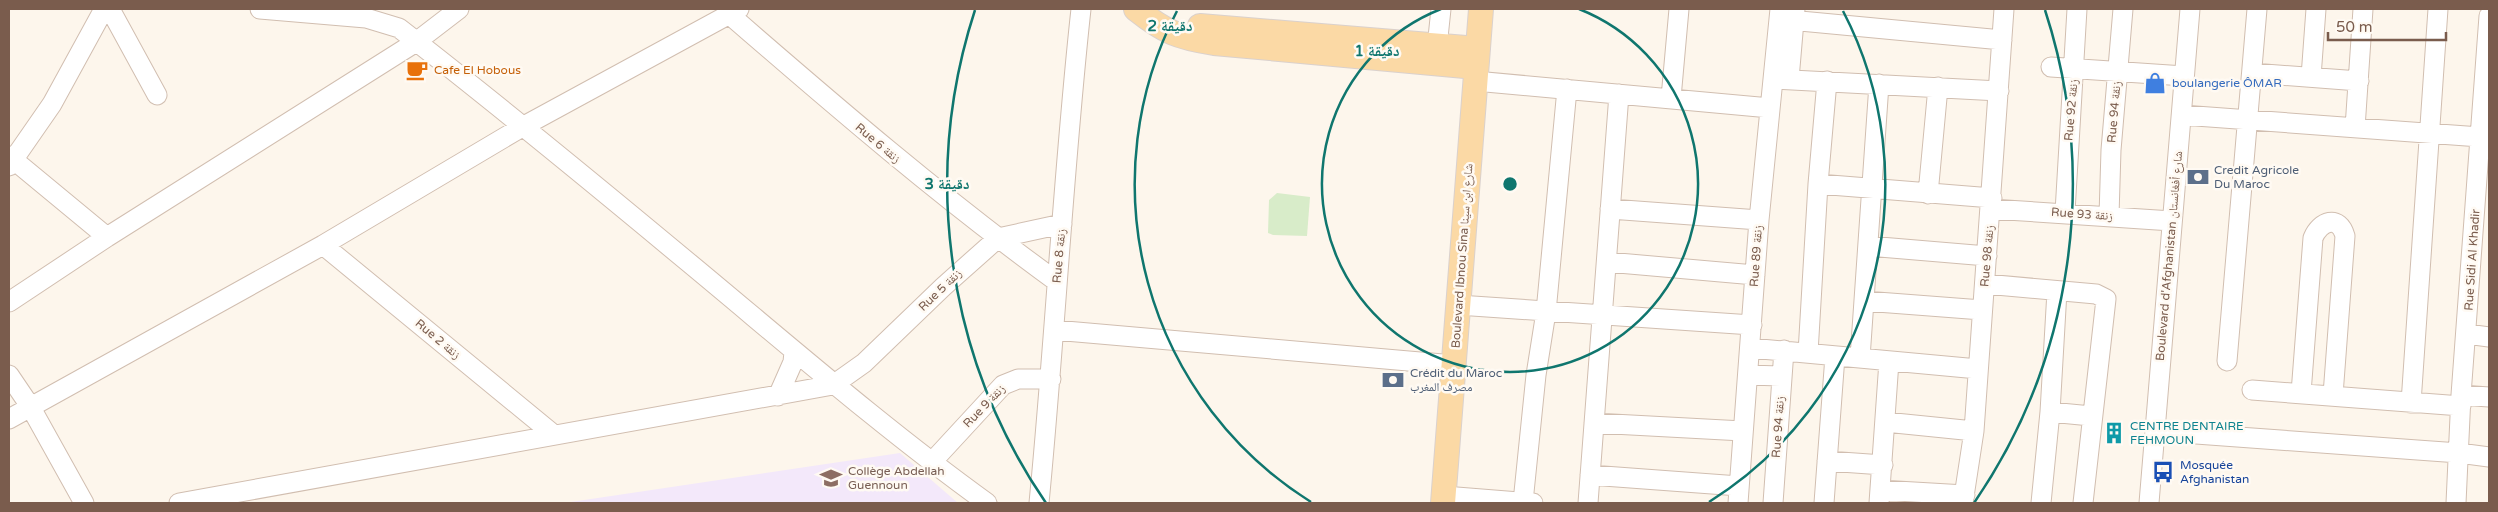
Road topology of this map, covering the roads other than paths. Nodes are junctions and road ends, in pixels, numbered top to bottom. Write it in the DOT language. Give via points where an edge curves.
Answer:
graph roads {
  1 [pos="104,9"];
  2 [pos="110,9"];
  3 [pos="260,9"];
  4 [pos="459,9"];
  5 [pos="1081,9"];
  6 [pos="1136,9"];
  7 [pos="1161,9"];
  8 [pos="1441,9"];
  9 [pos="1481,9"];
  10 [pos="1679,9"];
  11 [pos="2004,9"];
  12 [pos="2077,9"];
  13 [pos="2123,9"];
  14 [pos="2190,9"];
  15 [pos="2256,9"];
  16 [pos="2316,9"];
  17 [pos="2364,9"];
  18 [pos="2438,9"];
  19 [pos="735,12"];
  20 [pos="1787,14"];
  21 [pos="2489,16"];
  22 [pos="2002,40"];
  23 [pos="416,42"];
  24 [pos="1437,47"];
  25 [pos="1476,66"];
  26 [pos="2051,67"];
  27 [pos="2075,68"];
  28 [pos="2118,70"];
  29 [pos="2252,73"];
  30 [pos="2184,76"];
  31 [pos="2311,77"];
  32 [pos="1782,79"];
  33 [pos="1827,81"];
  34 [pos="2359,81"];
  35 [pos="1879,84"];
  36 [pos="1938,87"];
  37 [pos="1567,88"];
  38 [pos="1999,91"];
  39 [pos="1619,94"];
  40 [pos="157,95"];
  41 [pos="1671,98"];
  42 [pos="1770,108"];
  43 [pos="2182,115"];
  44 [pos="2249,120"];
  45 [pos="522,127"];
  46 [pos="2355,128"];
  47 [pos="2429,133"];
  48 [pos="2480,137"];
  49 [pos="10,161"];
  50 [pos="2484,162"];
  51 [pos="1818,184"];
  52 [pos="1870,188"];
  53 [pos="1928,194"];
  54 [pos="1991,203"];
  55 [pos="1610,209"];
  56 [pos="2065,212"];
  57 [pos="2110,216"];
  58 [pos="1759,220"];
  59 [pos="2172,221"];
  60 [pos="1062,224"];
  61 [pos="107,237"];
  62 [pos="998,238"];
  63 [pos="323,244"];
  64 [pos="1868,246"];
  65 [pos="1986,256"];
  66 [pos="1607,262"];
  67 [pos="1755,275"];
  68 [pos="1056,281"];
  69 [pos="1985,284"];
  70 [pos="2057,291"];
  71 [pos="1864,301"];
  72 [pos="9,302"];
  73 [pos="1458,305"];
  74 [pos="1982,310"];
  75 [pos="1546,312"];
  76 [pos="1603,316"];
  77 [pos="1752,325"];
  78 [pos="1054,330"];
  79 [pos="2467,334"];
  80 [pos="2489,337"];
  81 [pos="1750,348"];
  82 [pos="1784,350"];
  83 [pos="794,352"];
  84 [pos="1808,353"];
  85 [pos="1836,356"];
  86 [pos="1860,358"];
  87 [pos="1889,361"];
  88 [pos="2227,361"];
  89 [pos="1454,365"];
  90 [pos="1978,369"];
  91 [pos="9,375"];
  92 [pos="1748,376"];
  93 [pos="1782,376"];
  94 [pos="1051,379"];
  95 [pos="833,385"];
  96 [pos="2252,390"];
  97 [pos="2302,393"];
  98 [pos="2333,395"];
  99 [pos="778,396"];
  100 [pos="2489,397"];
  101 [pos="2461,400"];
  102 [pos="2411,403"];
  103 [pos="30,406"];
  104 [pos="2050,412"];
  105 [pos="2091,416"];
  106 [pos="9,418"];
  107 [pos="1885,422"];
  108 [pos="1594,423"];
  109 [pos="1742,431"];
  110 [pos="2155,431"];
  111 [pos="1974,432"];
  112 [pos="553,434"];
  113 [pos="2459,453"];
  114 [pos="2489,457"];
  115 [pos="1827,461"];
  116 [pos="931,463"];
  117 [pos="1883,465"];
  118 [pos="1590,475"];
  119 [pos="1739,495"];
  120 [pos="1880,496"];
  121 [pos="1444,499"];
  122 [pos="1964,499"];
  123 [pos="84,503"];
  124 [pos="179,503"];
  125 [pos="987,503"];
  126 [pos="1039,503"];
  127 [pos="1528,503"];
  128 [pos="1588,503"];
  129 [pos="1773,503"];
  130 [pos="1824,503"];
  131 [pos="2041,503"];
  132 [pos="2083,503"];
  133 [pos="2149,503"];
  134 [pos="2456,503"];
  1 -- 49 [label="street" via="52,104"];
  2 -- 40 [label="street"];
  3 -- 23 [label="street" via="366,18 398,28"];
  4 -- 23 [label="street"];
  5 -- 60 [label="street, Rue 8 زنقة"];
  6 -- 25 [label="main road" via="1164,30 1189,39"];
  7 -- 24 [label="main road" via="1194,26"];
  8 -- 24 [label="street"];
  9 -- 25 [label="main road, Boulevard Ibnou Sina شارع ابن سينا"];
  10 -- 41 [label="street"];
  11 -- 22 [label="street, Rue 98 زنقة"];
  12 -- 27 [label="street, Rue 92 زنقة"];
  13 -- 28 [label="street, Rue 94 زنقة"];
  14 -- 30 [label="street, Boulevard d'Afghanistan شارع أفغانستان"];
  15 -- 29 [label="street"];
  16 -- 31 [label="street"];
  17 -- 34 [label="street"];
  18 -- 47 [label="street"];
  19 -- 45 [label="street"];
  19 -- 62 [label="street, Rue 6 زنقة" via="881,146"];
  20 -- 22 [label="street"];
  20 -- 32 [label="street, Rue 89 زنقة"];
  21 -- 48 [label="street, Rue Sidi Al Khadir"];
  22 -- 38 [label="street, Rue 98 زنقة"];
  23 -- 45 [label="street"];
  23 -- 61 [label="street"];
  24 -- 25 [label="main road"];
  25 -- 37 [label="street"];
  25 -- 73 [label="main road, Boulevard Ibnou Sina شارع ابن سينا"];
  26 -- 27 [label="street"];
  27 -- 28 [label="street"];
  27 -- 56 [label="street, Rue 92 زنقة"];
  28 -- 30 [label="street"];
  28 -- 57 [label="street, Rue 94 زنقة" via="2111,150"];
  29 -- 31 [label="street"];
  29 -- 44 [label="street"];
  30 -- 43 [label="street, Boulevard d'Afghanistan شارع أفغانستان"];
  31 -- 34 [label="street"];
  32 -- 33 [label="street"];
  32 -- 42 [label="street, Rue 89 زنقة"];
  33 -- 35 [label="street"];
  33 -- 51 [label="street"];
  34 -- 46 [label="street"];
  35 -- 36 [label="street"];
  35 -- 52 [label="street"];
  36 -- 38 [label="street"];
  36 -- 53 [label="street"];
  37 -- 39 [label="street"];
  37 -- 75 [label="street"];
  38 -- 54 [label="street, Rue 98 زنقة"];
  39 -- 41 [label="street"];
  39 -- 55 [label="street"];
  41 -- 42 [label="street"];
  42 -- 58 [label="street, Rue 89 زنقة"];
  43 -- 44 [label="street"];
  43 -- 59 [label="street, Boulevard d'Afghanistan شارع أفغانستان"];
  44 -- 46 [label="street"];
  44 -- 88 [label="street"];
  45 -- 63 [label="street"];
  45 -- 83 [label="street"];
  46 -- 47 [label="street"];
  47 -- 48 [label="street"];
  47 -- 102 [label="street"];
  48 -- 50 [label="street, Rue Sidi Al Khadir"];
  49 -- 61 [label="street"];
  50 -- 79 [label="street, Rue Sidi Al Khadir"];
  51 -- 52 [label="street, Rue 93 زنقة"];
  51 -- 84 [label="street"];
  52 -- 53 [label="street, Rue 93 زنقة"];
  52 -- 64 [label="street"];
  53 -- 54 [label="street, Rue 93 زنقة"];
  54 -- 56 [label="street, Rue 93 زنقة"];
  54 -- 65 [label="street, Rue 98 زنقة"];
  55 -- 58 [label="street"];
  55 -- 66 [label="street"];
  56 -- 57 [label="street, Rue 93 زنقة"];
  57 -- 59 [label="street, Rue 93 زنقة"];
  58 -- 67 [label="street, Rue 89 زنقة"];
  59 -- 110 [label="street, Boulevard d'Afghanistan شارع أفغانستان"];
  60 -- 62 [label="street, Rue 5 زنقة"];
  60 -- 68 [label="street, Rue 8 زنقة"];
  61 -- 72 [label="street"];
  62 -- 68 [label="street, Rue 6 زنقة"];
  62 -- 95 [label="street, Rue 5 زنقة" via="864,363"];
  63 -- 103 [label="street"];
  63 -- 112 [label="street, Rue 2 زنقة"];
  64 -- 65 [label="street"];
  64 -- 71 [label="street"];
  65 -- 69 [label="street, Rue 98 زنقة"];
  66 -- 67 [label="street"];
  66 -- 76 [label="street"];
  67 -- 77 [label="street, Rue 89 زنقة"];
  68 -- 78 [label="street, Rue 8 زنقة"];
  69 -- 70 [label="street"];
  69 -- 74 [label="street, Rue 98 زنقة"];
  70 -- 104 [label="street"];
  70 -- 105 [label="street" via="2096,294 2106,299"];
  71 -- 74 [label="street"];
  71 -- 86 [label="street"];
  73 -- 75 [label="street"];
  73 -- 89 [label="main road, Boulevard Ibnou Sina شارع ابن سينا"];
  74 -- 90 [label="street, Rue 98 زنقة"];
  75 -- 76 [label="street"];
  75 -- 127 [label="street" via="1536,375"];
  76 -- 77 [label="street"];
  76 -- 108 [label="street"];
  77 -- 81 [label="street, Rue 89 زنقة"];
  78 -- 89 [label="street"];
  78 -- 94 [label="street, Rue 8 زنقة"];
  79 -- 80 [label="street"];
  79 -- 101 [label="street, Rue Sidi Al Khadir"];
  81 -- 82 [label="street"];
  81 -- 92 [label="street, Rue 89 زنقة"];
  82 -- 84 [label="street"];
  82 -- 93 [label="street, Rue 94 زنقة"];
  83 -- 95 [label="street"];
  83 -- 99 [label="street"];
  84 -- 85 [label="street"];
  85 -- 86 [label="street"];
  85 -- 115 [label="street"];
  86 -- 87 [label="street"];
  87 -- 90 [label="street"];
  87 -- 107 [label="street"];
  89 -- 121 [label="main road, Boulevard Ibnou Sina شارع ابن سينا"];
  90 -- 111 [label="street, Rue 98 زنقة"];
  91 -- 103 [label="street"];
  92 -- 93 [label="street"];
  92 -- 109 [label="street, Rue 89 زنقة"];
  93 -- 129 [label="street, Rue 94 زنقة"];
  94 -- 116 [label="street, Rue 9 زنقة" via="1018,379 1003,385"];
  94 -- 126 [label="street, Rue 8 زنقة"];
  95 -- 99 [label="street"];
  95 -- 116 [label="street"];
  96 -- 97 [label="street"];
  97 -- 98 [label="street"];
  97 -- 98 [label="street" via="2313,238 2321,225 2332,222 2342,228 2346,236"];
  98 -- 102 [label="street"];
  99 -- 112 [label="street"];
  100 -- 101 [label="street"];
  101 -- 102 [label="street"];
  101 -- 113 [label="street, Rue Sidi Al Khadir"];
  103 -- 106 [label="street"];
  103 -- 123 [label="street"];
  104 -- 105 [label="street"];
  104 -- 131 [label="street"];
  105 -- 132 [label="street"];
  107 -- 111 [label="street"];
  107 -- 117 [label="street"];
  108 -- 109 [label="street"];
  108 -- 118 [label="street"];
  109 -- 119 [label="street, Rue 89 زنقة"];
  110 -- 113 [label="street"];
  110 -- 133 [label="street, Boulevard d'Afghanistan شارع أفغانستان"];
  111 -- 122 [label="street, Rue 98 زنقة"];
  112 -- 124 [label="street"];
  113 -- 114 [label="street"];
  113 -- 134 [label="street, Rue Sidi Al Khadir"];
  115 -- 117 [label="street"];
  115 -- 130 [label="street"];
  116 -- 125 [label="street"];
  117 -- 120 [label="street"];
  118 -- 119 [label="street"];
  118 -- 128 [label="street"];
  120 -- 122 [label="street"];
  121 -- 127 [label="street"];
}
